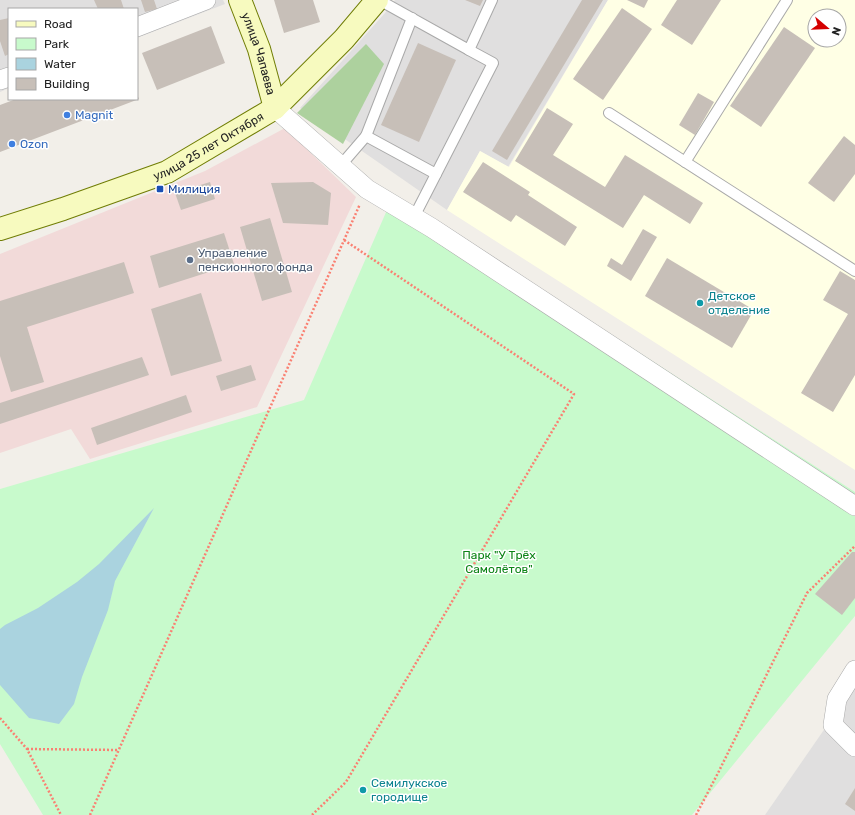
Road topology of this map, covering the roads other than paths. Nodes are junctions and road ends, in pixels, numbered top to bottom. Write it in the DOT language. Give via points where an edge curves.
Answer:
graph roads {
  1 [pos="206,0"];
  2 [pos="240,0"];
  3 [pos="378,0"];
  4 [pos="492,0"];
  5 [pos="787,0"];
  6 [pos="412,18"];
  7 [pos="138,27"];
  8 [pos="469,50"];
  9 [pos="275,108"];
  10 [pos="609,113"];
  11 [pos="366,136"];
  12 [pos="685,162"];
  13 [pos="340,165"];
  14 [pos="436,174"];
  15 [pos="414,217"];
  16 [pos="0,229"];
  17 [pos="855,271"];
  18 [pos="855,506"];
  19 [pos="855,670"];
  20 [pos="854,747"];
  1 -- 7 [label="street"];
  2 -- 9 [label="street, улица Чапаева" via="259,49"];
  3 -- 6 [label="lane"];
  3 -- 9 [label="street, улица 25 лет Октября" via="344,39"];
  4 -- 8 [label="lane"];
  5 -- 12 [label="lane"];
  6 -- 8 [label="lane"];
  6 -- 11 [label="lane"];
  8 -- 14 [label="lane" via="493,63"];
  9 -- 13 [label="street"];
  9 -- 16 [label="street, улица 25 лет Октября" via="167,172"];
  10 -- 12 [label="lane"];
  11 -- 13 [label="lane"];
  11 -- 14 [label="lane"];
  12 -- 17 [label="lane"];
  13 -- 15 [label="street" via="367,189"];
  14 -- 15 [label="lane"];
  15 -- 18 [label="street"];
  19 -- 20 [label="street" via="837,700 833,724"];
}
